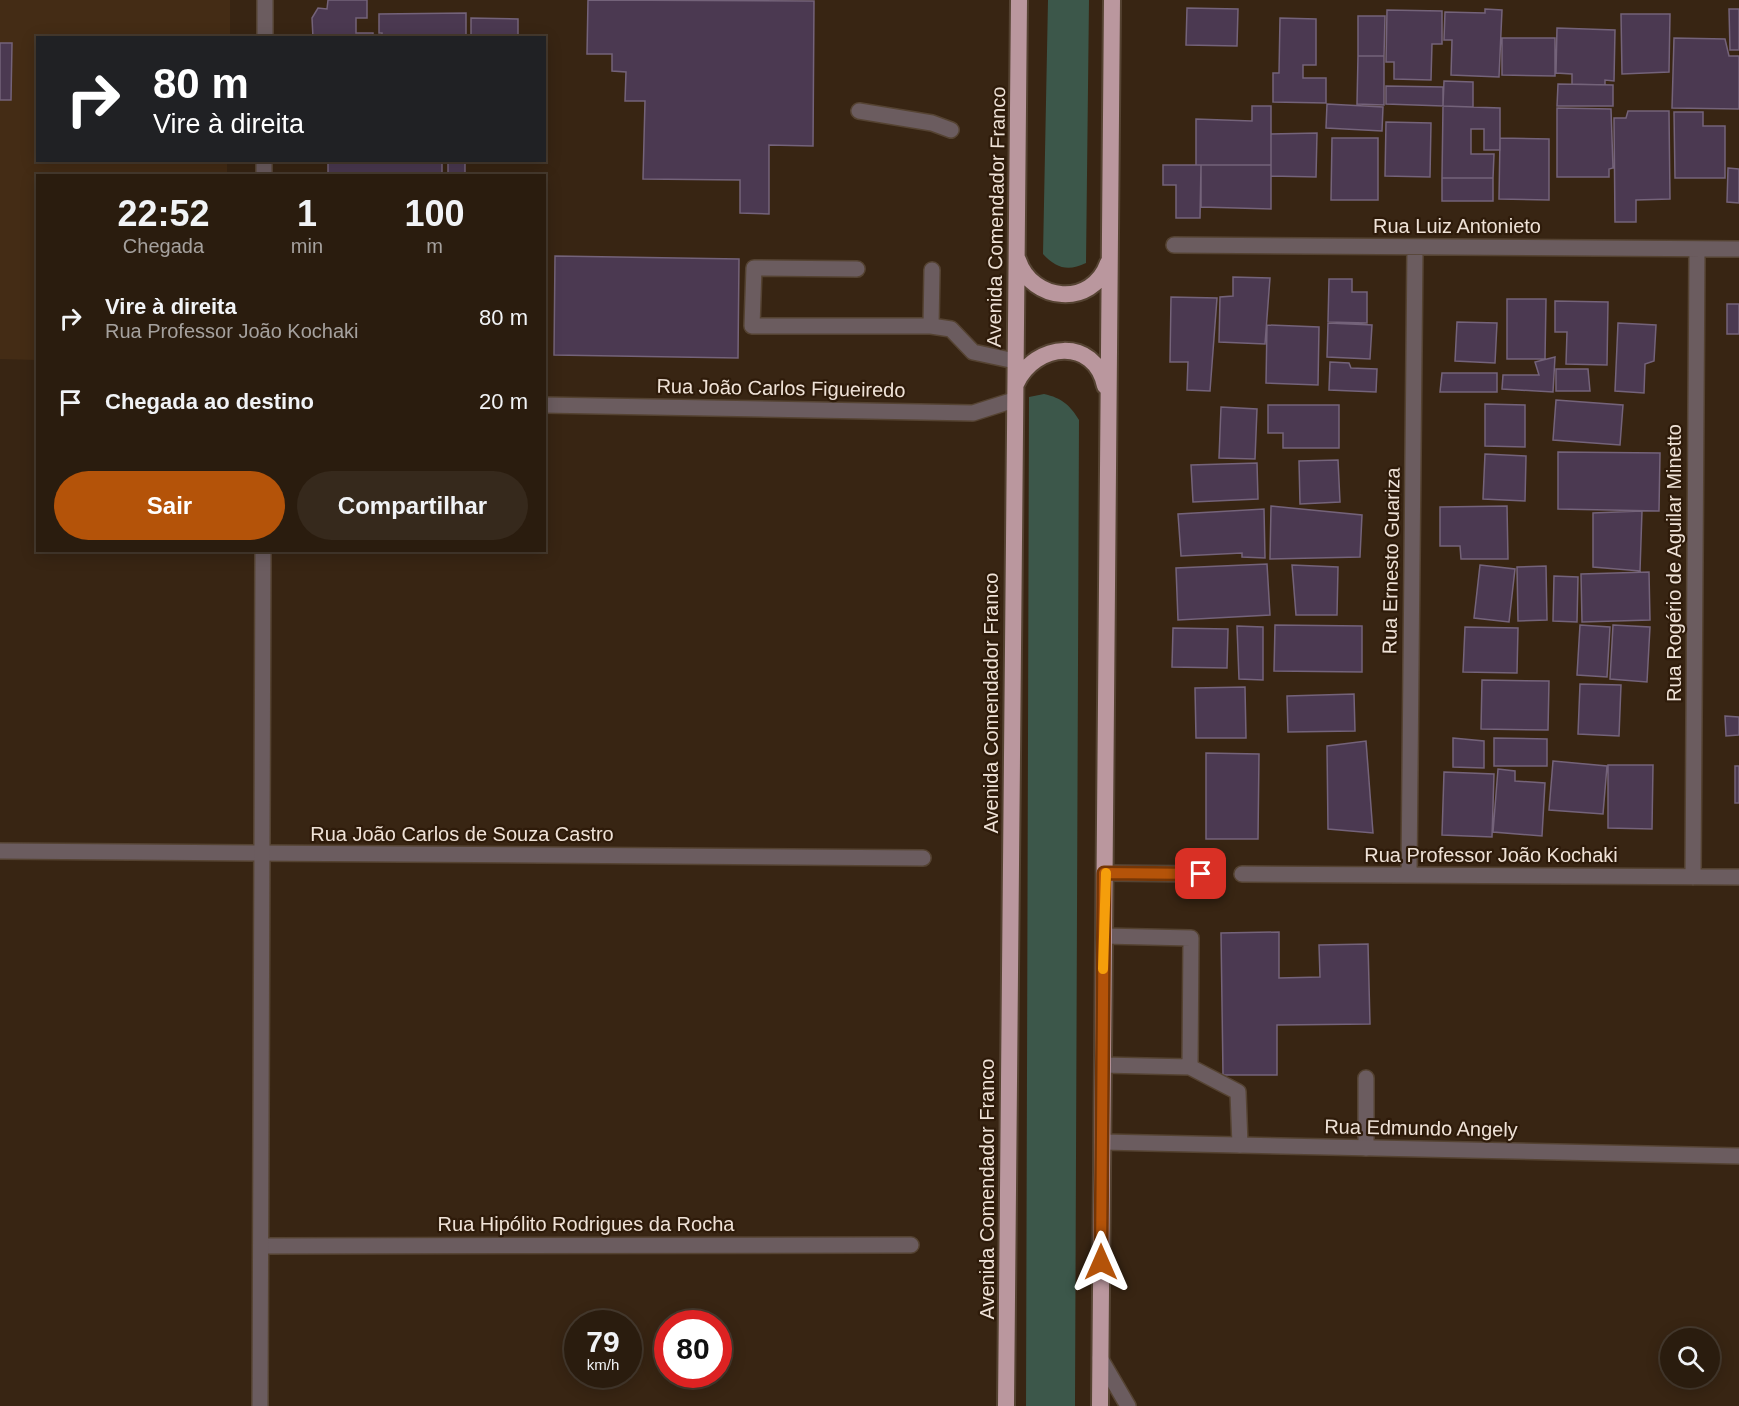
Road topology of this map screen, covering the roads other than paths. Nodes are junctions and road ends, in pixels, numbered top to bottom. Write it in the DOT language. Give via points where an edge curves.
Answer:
graph roads {
  1 [pos="265,0"];
  2 [pos="1019,0"];
  3 [pos="1112,0"];
  4 [pos="265,36"];
  5 [pos="859,111"];
  6 [pos="951,130"];
  7 [pos="1174,245"];
  8 [pos="1415,247"];
  9 [pos="1697,249"];
  10 [pos="1739,249"];
  11 [pos="1017,256"];
  12 [pos="1110,258"];
  13 [pos="857,269"];
  14 [pos="932,270"];
  15 [pos="931,326"];
  16 [pos="1015,361"];
  17 [pos="1107,394"];
  18 [pos="1014,400"];
  19 [pos="546,405"];
  20 [pos="263,552"];
  21 [pos="0,851"];
  22 [pos="262,853"];
  23 [pos="923,858"];
  24 [pos="1104,873"];
  25 [pos="1201,874"];
  26 [pos="1242,874"];
  27 [pos="1409,875"];
  28 [pos="1693,877"];
  29 [pos="1739,877"];
  30 [pos="1104,936"];
  31 [pos="1103,1065"];
  32 [pos="1190,1067"];
  33 [pos="1366,1078"];
  34 [pos="1102,1142"];
  35 [pos="1240,1145"];
  36 [pos="1366,1148"];
  37 [pos="1739,1156"];
  38 [pos="911,1245"];
  39 [pos="261,1246"];
  40 [pos="1100,1358"];
  41 [pos="260,1406"];
  42 [pos="1006,1406"];
  43 [pos="1100,1406"];
  44 [pos="1128,1406"];
  1 -- 4 [label="street"];
  2 -- 11 [label="highway, Avenida Comendador Franco"];
  3 -- 12 [label="highway"];
  5 -- 6 [label="street"];
  7 -- 8 [label="street, Rua Luiz Antonieto"];
  8 -- 9 [label="street, Rua Luiz Antonieto"];
  8 -- 27 [label="street, Rua Ernesto Guariza"];
  9 -- 10 [label="street, Rua Luiz Antonieto"];
  9 -- 28 [label="street, Rua Rogério de Aguilar Minetto"];
  11 -- 12 [label="highway" via="1028,280 1063,296 1093,285 1106,270"];
  11 -- 16 [label="highway, Avenida Comendador Franco"];
  12 -- 17 [label="highway"];
  13 -- 15 [label="street" via="754,268 752,326"];
  14 -- 15 [label="street"];
  15 -- 16 [label="street" via="951,329 973,352"];
  16 -- 18 [label="highway, Avenida Comendador Franco"];
  17 -- 18 [label="highway" via="1096,367 1072,352 1058,350 1031,361 1016,385"];
  17 -- 24 [label="highway"];
  18 -- 19 [label="street, Rua João Carlos Figueiredo" via="973,413"];
  18 -- 42 [label="highway, Avenida Comendador Franco"];
  20 -- 22 [label="street"];
  21 -- 22 [label="street, Rua João Carlos de Souza Castro"];
  22 -- 23 [label="street, Rua João Carlos de Souza Castro"];
  22 -- 39 [label="street"];
  24 -- 25 [label="street"];
  24 -- 30 [label="highway"];
  26 -- 27 [label="street, Rua Professor João Kochaki"];
  27 -- 28 [label="street, Rua Professor João Kochaki"];
  28 -- 29 [label="street, Rua Professor João Kochaki"];
  30 -- 31 [label="highway"];
  30 -- 32 [label="street" via="1191,938"];
  31 -- 32 [label="street"];
  31 -- 34 [label="highway"];
  32 -- 35 [label="street" via="1238,1092"];
  33 -- 36 [label="street"];
  34 -- 35 [label="street, Rua Edmundo Angely"];
  34 -- 40 [label="highway"];
  35 -- 36 [label="street, Rua Edmundo Angely"];
  36 -- 37 [label="street, Rua Edmundo Angely"];
  38 -- 39 [label="street, Rua Hipólito Rodrigues da Rocha"];
  39 -- 41 [label="street"];
  40 -- 43 [label="highway"];
  40 -- 44 [label="street"];
}
